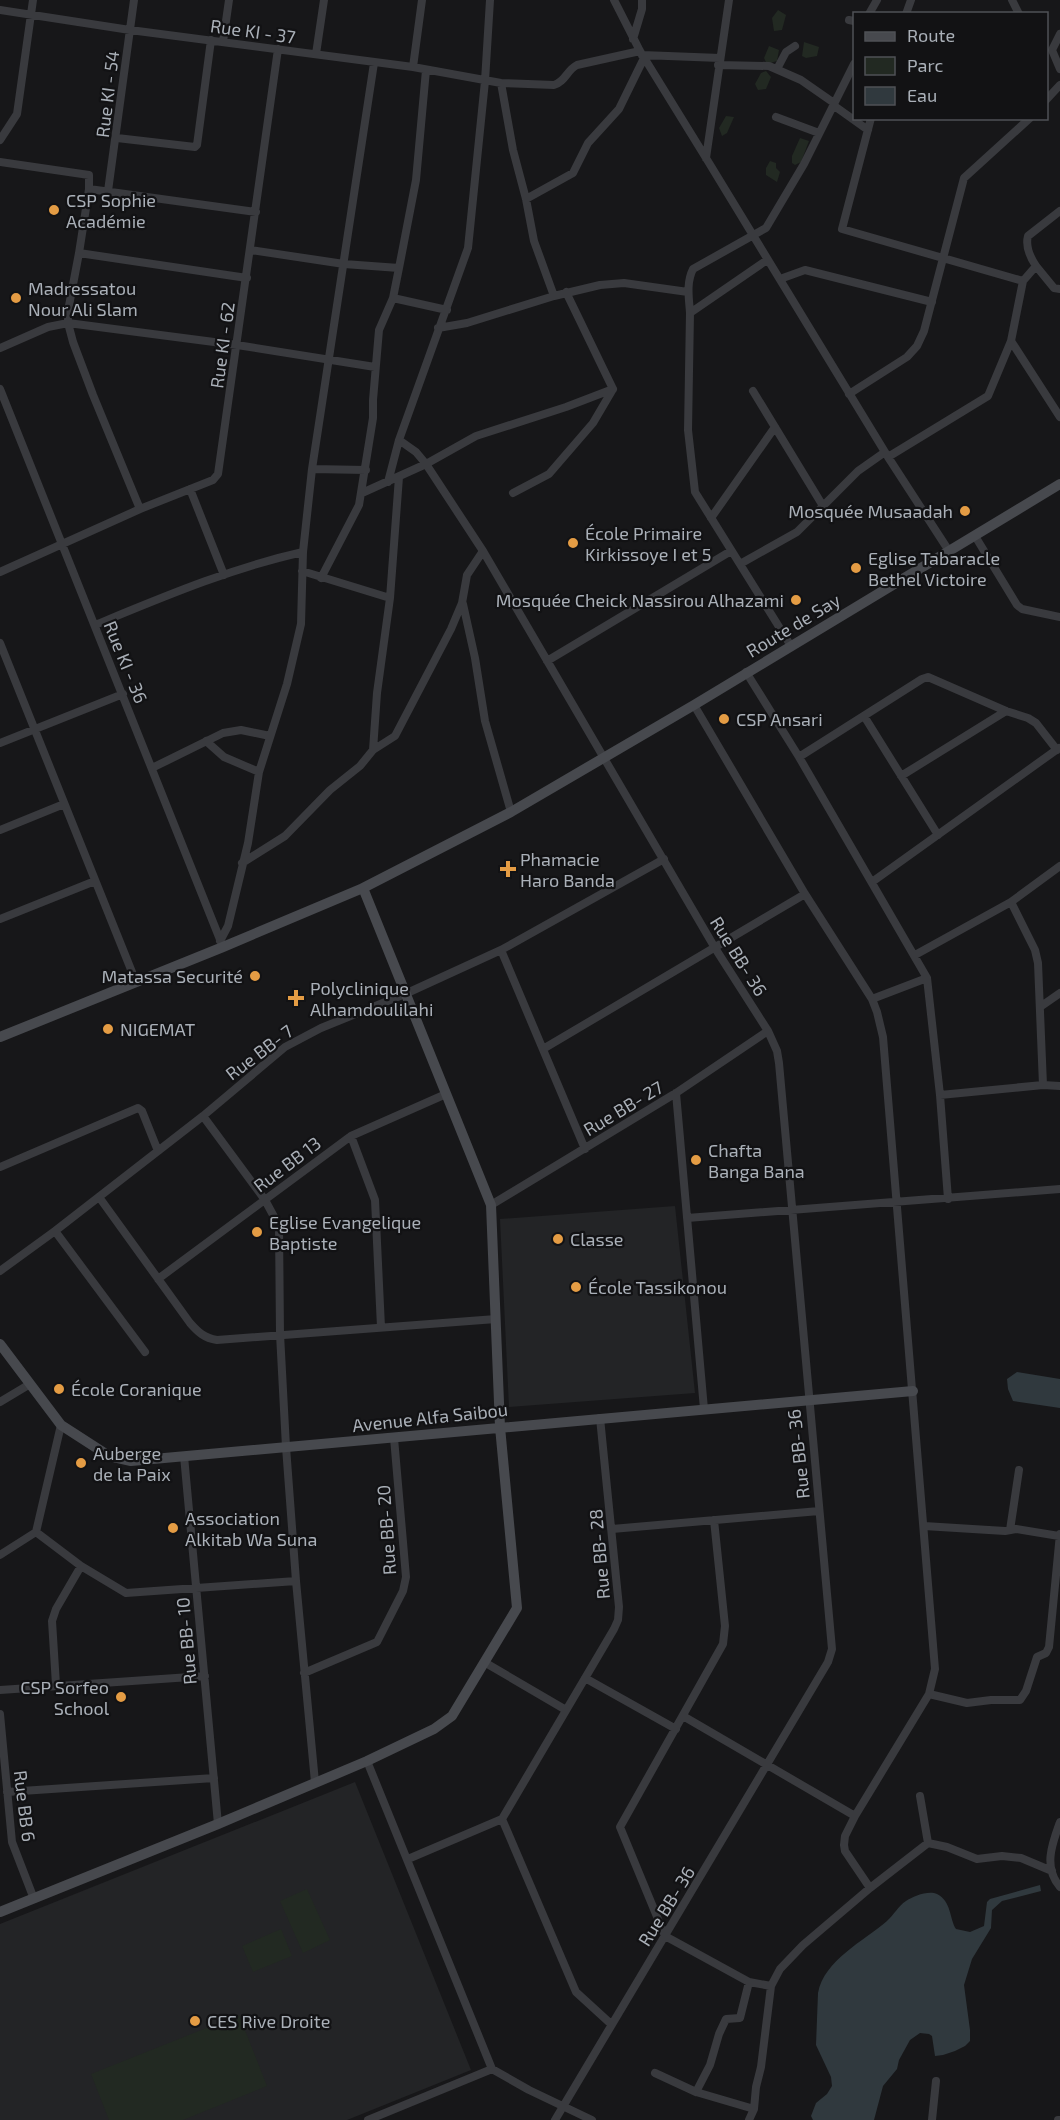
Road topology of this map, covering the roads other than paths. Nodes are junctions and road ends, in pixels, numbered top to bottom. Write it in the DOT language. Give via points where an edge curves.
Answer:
graph roads {
  1 [pos="33,0"];
  2 [pos="134,0"];
  3 [pos="229,0"];
  4 [pos="324,0"];
  5 [pos="422,0"];
  6 [pos="490,0"];
  7 [pos="614,0"];
  8 [pos="642,0"];
  9 [pos="729,0"];
  10 [pos="0,10"];
  11 [pos="31,15"];
  12 [pos="130,30"];
  13 [pos="1060,34"];
  14 [pos="633,39"];
  15 [pos="211,40"];
  16 [pos="223,42"];
  17 [pos="795,46"];
  18 [pos="278,49"];
  19 [pos="1049,49"];
  20 [pos="316,54"];
  21 [pos="642,55"];
  22 [pos="719,62"];
  23 [pos="374,63"];
  24 [pos="413,68"];
  25 [pos="853,68"];
  26 [pos="777,69"];
  27 [pos="1060,69"];
  28 [pos="426,70"];
  29 [pos="485,81"];
  30 [pos="501,83"];
  31 [pos="1060,85"];
  32 [pos="1048,99"];
  33 [pos="833,104"];
  34 [pos="776,117"];
  35 [pos="853,118"];
  36 [pos="855,120"];
  37 [pos="871,120"];
  38 [pos="1027,120"];
  39 [pos="868,129"];
  40 [pos="819,133"];
  41 [pos="117,138"];
  42 [pos="0,140"];
  43 [pos="706,158"];
  44 [pos="0,162"];
  45 [pos="89,189"];
  46 [pos="108,191"];
  47 [pos="526,199"];
  48 [pos="1060,210"];
  49 [pos="256,212"];
  50 [pos="752,237"];
  51 [pos="251,250"];
  52 [pos="80,253"];
  53 [pos="943,258"];
  54 [pos="767,260"];
  55 [pos="344,264"];
  56 [pos="1036,266"];
  57 [pos="399,268"];
  58 [pos="247,278"];
  59 [pos="780,279"];
  60 [pos="1023,281"];
  61 [pos="1060,289"];
  62 [pos="566,292"];
  63 [pos="688,292"];
  64 [pos="554,296"];
  65 [pos="393,298"];
  66 [pos="932,303"];
  67 [pos="447,310"];
  68 [pos="690,313"];
  69 [pos="68,324"];
  70 [pos="438,328"];
  71 [pos="1011,342"];
  72 [pos="237,345"];
  73 [pos="0,348"];
  74 [pos="329,361"];
  75 [pos="375,367"];
  76 [pos="613,388"];
  77 [pos="0,389"];
  78 [pos="753,391"];
  79 [pos="849,394"];
  80 [pos="1060,417"];
  81 [pos="775,427"];
  82 [pos="399,440"];
  83 [pos="886,454"];
  84 [pos="426,464"];
  85 [pos="312,469"];
  86 [pos="366,470"];
  87 [pos="399,477"];
  88 [pos="388,482"];
  89 [pos="1060,484"];
  90 [pos="190,489"];
  91 [pos="362,493"];
  92 [pos="513,493"];
  93 [pos="823,506"];
  94 [pos="140,509"];
  95 [pos="711,518"];
  96 [pos="975,536"];
  97 [pos="62,543"];
  98 [pos="483,551"];
  99 [pos="731,551"];
  100 [pos="949,551"];
  101 [pos="303,552"];
  102 [pos="740,564"];
  103 [pos="302,571"];
  104 [pos="0,572"];
  105 [pos="224,575"];
  106 [pos="321,578"];
  107 [pos="390,598"];
  108 [pos="462,603"];
  109 [pos="1060,617"];
  110 [pos="94,625"];
  111 [pos="0,643"];
  112 [pos="791,646"];
  113 [pos="547,661"];
  114 [pos="746,672"];
  115 [pos="123,694"];
  116 [pos="694,705"];
  117 [pos="1006,711"];
  118 [pos="864,716"];
  119 [pos="35,729"];
  120 [pos="270,736"];
  121 [pos="206,741"];
  122 [pos="0,743"];
  123 [pos="1058,749"];
  124 [pos="373,750"];
  125 [pos="799,757"];
  126 [pos="603,758"];
  127 [pos="152,768"];
  128 [pos="259,772"];
  129 [pos="901,776"];
  130 [pos="64,804"];
  131 [pos="511,812"];
  132 [pos="0,830"];
  133 [pos="938,835"];
  134 [pos="664,859"];
  135 [pos="242,863"];
  136 [pos="1060,866"];
  137 [pos="95,880"];
  138 [pos="872,882"];
  139 [pos="363,888"];
  140 [pos="805,894"];
  141 [pos="1011,902"];
  142 [pos="0,919"];
  143 [pos="222,944"];
  144 [pos="715,948"];
  145 [pos="501,950"];
  146 [pos="915,955"];
  147 [pos="927,978"];
  148 [pos="136,982"];
  149 [pos="1060,993"];
  150 [pos="405,994"];
  151 [pos="872,999"];
  152 [pos="1040,1007"];
  153 [pos="768,1031"];
  154 [pos="0,1037"];
  155 [pos="543,1049"];
  156 [pos="1043,1085"];
  157 [pos="1060,1086"];
  158 [pos="446,1094"];
  159 [pos="676,1094"];
  160 [pos="940,1095"];
  161 [pos="203,1116"];
  162 [pos="351,1136"];
  163 [pos="585,1149"];
  164 [pos="158,1151"];
  165 [pos="0,1167"];
  166 [pos="1060,1189"];
  167 [pos="99,1197"];
  168 [pos="948,1199"];
  169 [pos="265,1200"];
  170 [pos="897,1203"];
  171 [pos="491,1205"];
  172 [pos="791,1210"];
  173 [pos="687,1218"];
  174 [pos="55,1231"];
  175 [pos="0,1271"];
  176 [pos="158,1279"];
  177 [pos="496,1319"];
  178 [pos="381,1327"];
  179 [pos="280,1334"];
  180 [pos="0,1344"];
  181 [pos="145,1352"];
  182 [pos="30,1384"];
  183 [pos="913,1391"];
  184 [pos="808,1400"];
  185 [pos="0,1402"];
  186 [pos="704,1409"];
  187 [pos="600,1418"];
  188 [pos="61,1425"];
  189 [pos="500,1427"];
  190 [pos="394,1437"];
  191 [pos="286,1448"];
  192 [pos="184,1456"];
  193 [pos="1019,1470"];
  194 [pos="819,1511"];
  195 [pos="714,1520"];
  196 [pos="924,1526"];
  197 [pos="612,1529"];
  198 [pos="1010,1530"];
  199 [pos="36,1532"];
  200 [pos="1060,1535"];
  201 [pos="0,1555"];
  202 [pos="81,1566"];
  203 [pos="296,1581"];
  204 [pos="196,1589"];
  205 [pos="484,1662"];
  206 [pos="304,1672"];
  207 [pos="205,1676"];
  208 [pos="585,1678"];
  209 [pos="56,1685"];
  210 [pos="0,1690"];
  211 [pos="928,1694"];
  212 [pos="566,1710"];
  213 [pos="0,1714"];
  214 [pos="683,1716"];
  215 [pos="676,1729"];
  216 [pos="367,1761"];
  217 [pos="767,1765"];
  218 [pos="214,1778"];
  219 [pos="315,1782"];
  220 [pos="8,1791"];
  221 [pos="920,1796"];
  222 [pos="855,1816"];
  223 [pos="502,1819"];
  224 [pos="1060,1822"];
  225 [pos="218,1824"];
  226 [pos="928,1843"];
  227 [pos="408,1859"];
  228 [pos="1052,1871"];
  229 [pos="1060,1887"];
  230 [pos="870,1888"];
  231 [pos="34,1899"];
  232 [pos="0,1912"];
  233 [pos="664,1936"];
  234 [pos="749,1982"];
  235 [pos="771,1986"];
  236 [pos="611,2024"];
  237 [pos="492,2069"];
  238 [pos="655,2073"];
  239 [pos="936,2081"];
  240 [pos="696,2092"];
  241 [pos="562,2107"];
  242 [pos="754,2109"];
  243 [pos="373,2119"];
  244 [pos="555,2120"];
  245 [pos="592,2120"];
  246 [pos="749,2120"];
  247 [pos="932,2120"];
  1 -- 11 [label="street"];
  2 -- 12 [label="street, Rue KI - 54"];
  3 -- 16 [label="street"];
  4 -- 20 [label="street"];
  5 -- 24 [label="street"];
  6 -- 29 [label="street"];
  7 -- 14 [label="street"];
  8 -- 14 [label="street"];
  9 -- 22 [label="street"];
  10 -- 11 [label="street, Rue KI - 37"];
  11 -- 12 [label="street, Rue KI - 37"];
  11 -- 42 [label="street" via="17,114"];
  12 -- 15 [label="street, Rue KI - 37"];
  12 -- 41 [label="street, Rue KI - 54"];
  13 -- 19 [label="street"];
  14 -- 21 [label="street"];
  15 -- 16 [label="street, Rue KI - 37"];
  15 -- 41 [label="street" via="197,145"];
  16 -- 18 [label="street, Rue KI - 37"];
  17 -- 26 [label="street" via="786,52"];
  18 -- 20 [label="street, Rue KI - 37"];
  18 -- 49 [label="street, Rue KI - 62"];
  19 -- 27 [label="street"];
  20 -- 23 [label="street, Rue KI - 37"];
  21 -- 22 [label="street, Rue KI - 37"];
  21 -- 30 [label="street, Rue KI - 37" via="577,65 554,85"];
  21 -- 43 [label="street"];
  21 -- 47 [label="street" via="619,109 588,143 573,173"];
  22 -- 26 [label="street, Rue KI - 37"];
  22 -- 43 [label="street"];
  23 -- 24 [label="street, Rue KI - 37"];
  23 -- 55 [label="street"];
  24 -- 28 [label="street, Rue KI - 37"];
  25 -- 33 [label="street"];
  26 -- 33 [label="street, Rue KI - 37" via="801,80"];
  28 -- 29 [label="street, Rue KI - 37"];
  28 -- 57 [label="street" via="416,180"];
  29 -- 30 [label="street, Rue KI - 37"];
  29 -- 67 [label="street" via="468,248"];
  30 -- 47 [label="street"];
  31 -- 32 [label="street"];
  33 -- 35 [label="street, Rue KI - 37"];
  33 -- 40 [label="street"];
  34 -- 40 [label="street"];
  36 -- 39 [label="street, Rue KI - 37"];
  37 -- 39 [label="street"];
  38 -- 53 [label="street" via="964,178"];
  39 -- 53 [label="street" via="842,229"];
  40 -- 50 [label="street" via="766,228"];
  41 -- 46 [label="street, Rue KI - 54"];
  43 -- 50 [label="street"];
  44 -- 45 [label="street" via="87,174"];
  45 -- 46 [label="street"];
  45 -- 52 [label="street"];
  46 -- 49 [label="street"];
  47 -- 64 [label="street" via="534,241"];
  48 -- 56 [label="street" via="1027,237 1029,257"];
  49 -- 51 [label="street, Rue KI - 62"];
  50 -- 54 [label="street"];
  50 -- 63 [label="street" via="693,269"];
  51 -- 55 [label="street"];
  51 -- 58 [label="street, Rue KI - 62"];
  52 -- 58 [label="street"];
  52 -- 69 [label="street"];
  53 -- 60 [label="street"];
  53 -- 66 [label="street"];
  54 -- 59 [label="street"];
  54 -- 68 [label="street"];
  55 -- 57 [label="street"];
  55 -- 74 [label="street"];
  56 -- 60 [label="street"];
  56 -- 61 [label="street" via="1054,288"];
  57 -- 65 [label="street"];
  58 -- 72 [label="street, Rue KI - 62"];
  59 -- 66 [label="street" via="805,270"];
  59 -- 79 [label="street"];
  60 -- 71 [label="street"];
  62 -- 63 [label="street" via="624,283"];
  62 -- 64 [label="street"];
  62 -- 76 [label="street"];
  63 -- 68 [label="street"];
  64 -- 70 [label="street" via="497,315"];
  65 -- 67 [label="street"];
  65 -- 75 [label="street" via="379,330"];
  66 -- 79 [label="street" via="924,331 907,357"];
  67 -- 70 [label="street"];
  68 -- 95 [label="street" via="688,430 695,492"];
  69 -- 72 [label="street"];
  69 -- 73 [label="street" via="48,327"];
  69 -- 94 [label="street"];
  70 -- 82 [label="street"];
  71 -- 80 [label="street"];
  71 -- 83 [label="street" via="988,396"];
  72 -- 74 [label="street"];
  72 -- 90 [label="street, Rue KI - 62" via="218,474"];
  74 -- 75 [label="street"];
  74 -- 85 [label="street"];
  75 -- 86 [label="street"];
  76 -- 84 [label="street" via="476,436"];
  76 -- 92 [label="street" via="592,423 549,474"];
  77 -- 97 [label="street, Rue KI - 36"];
  78 -- 81 [label="street"];
  79 -- 83 [label="street"];
  81 -- 93 [label="street"];
  81 -- 95 [label="street"];
  82 -- 84 [label="street, Rue BB- 36"];
  82 -- 88 [label="street"];
  83 -- 93 [label="street" via="858,471"];
  83 -- 100 [label="street"];
  84 -- 87 [label="street"];
  84 -- 98 [label="street, Rue BB- 36"];
  85 -- 86 [label="street"];
  85 -- 101 [label="street"];
  86 -- 91 [label="street"];
  87 -- 88 [label="street"];
  87 -- 107 [label="street"];
  88 -- 91 [label="street"];
  89 -- 96 [label="street, Route de Say"];
  90 -- 94 [label="street, Rue KI - 62"];
  90 -- 105 [label="street"];
  91 -- 106 [label="street"];
  93 -- 102 [label="street" via="796,532"];
  94 -- 97 [label="street, Rue KI - 62"];
  95 -- 99 [label="street"];
  96 -- 100 [label="street, Route de Say"];
  96 -- 109 [label="street" via="1017,605"];
  97 -- 104 [label="street, Rue KI - 62"];
  97 -- 110 [label="street, Rue KI - 36"];
  98 -- 108 [label="street" via="467,575"];
  98 -- 113 [label="street, Rue BB- 36"];
  99 -- 102 [label="street"];
  99 -- 113 [label="street"];
  100 -- 112 [label="street, Route de Say"];
  101 -- 103 [label="street"];
  101 -- 105 [label="street"];
  102 -- 112 [label="street"];
  103 -- 106 [label="street"];
  103 -- 120 [label="street" via="301,624"];
  105 -- 110 [label="street"];
  106 -- 107 [label="street"];
  107 -- 124 [label="street"];
  108 -- 124 [label="street" via="394,736"];
  108 -- 131 [label="street" via="484,721"];
  110 -- 115 [label="street, Rue KI - 36"];
  111 -- 119 [label="street"];
  112 -- 114 [label="street, Route de Say"];
  113 -- 126 [label="street, Rue BB- 36"];
  114 -- 116 [label="street, Route de Say"];
  114 -- 125 [label="street"];
  115 -- 119 [label="street"];
  115 -- 127 [label="street, Rue KI - 36"];
  116 -- 126 [label="street, Route de Say"];
  116 -- 140 [label="street"];
  117 -- 118 [label="street" via="928,677"];
  117 -- 123 [label="street" via="1036,723"];
  117 -- 129 [label="street"];
  118 -- 125 [label="street"];
  118 -- 129 [label="street"];
  119 -- 122 [label="street"];
  119 -- 130 [label="street"];
  120 -- 121 [label="street" via="242,730"];
  120 -- 128 [label="street"];
  121 -- 127 [label="street"];
  121 -- 128 [label="street" via="224,757"];
  123 -- 133 [label="street"];
  124 -- 135 [label="street" via="285,836"];
  125 -- 138 [label="street"];
  126 -- 131 [label="street, Route de Say"];
  126 -- 134 [label="street, Rue BB- 36"];
  127 -- 143 [label="street, Rue KI - 36"];
  128 -- 135 [label="street"];
  129 -- 133 [label="street"];
  130 -- 132 [label="street"];
  130 -- 137 [label="street"];
  131 -- 139 [label="street, Route de Say"];
  133 -- 138 [label="street"];
  134 -- 144 [label="street, Rue BB- 36"];
  134 -- 145 [label="street, Rue BB- 7"];
  135 -- 143 [label="street"];
  136 -- 141 [label="street"];
  137 -- 142 [label="street"];
  137 -- 148 [label="street"];
  138 -- 146 [label="street"];
  139 -- 143 [label="street, Route de Say"];
  139 -- 150 [label="street"];
  140 -- 144 [label="street"];
  140 -- 151 [label="street"];
  141 -- 146 [label="street"];
  141 -- 152 [label="street" via="1035,950"];
  143 -- 148 [label="street, Route de Say"];
  144 -- 153 [label="street, Rue BB- 36"];
  144 -- 155 [label="street"];
  145 -- 150 [label="street, Rue BB- 7"];
  145 -- 155 [label="street"];
  146 -- 147 [label="street"];
  147 -- 151 [label="street"];
  147 -- 160 [label="street"];
  148 -- 154 [label="street, Route de Say"];
  149 -- 152 [label="street"];
  150 -- 158 [label="street"];
  150 -- 161 [label="street, Rue BB- 7" via="285,1047"];
  151 -- 170 [label="street" via="883,1036"];
  152 -- 156 [label="street"];
  153 -- 159 [label="street, Rue BB- 27"];
  153 -- 172 [label="street, Rue BB- 36" via="779,1063"];
  155 -- 163 [label="street"];
  156 -- 157 [label="street"];
  156 -- 160 [label="street"];
  158 -- 162 [label="street, Rue BB 13"];
  158 -- 171 [label="street"];
  159 -- 163 [label="street, Rue BB- 27"];
  159 -- 173 [label="street"];
  160 -- 168 [label="street"];
  161 -- 164 [label="street, Rue BB- 7"];
  161 -- 169 [label="street"];
  162 -- 169 [label="street, Rue BB 13"];
  162 -- 178 [label="street" via="375,1200"];
  163 -- 171 [label="street, Rue BB- 27"];
  164 -- 165 [label="street" via="138,1108"];
  164 -- 167 [label="street, Rue BB- 7"];
  166 -- 168 [label="street"];
  167 -- 174 [label="street, Rue BB- 7"];
  167 -- 176 [label="street"];
  168 -- 170 [label="street"];
  169 -- 176 [label="street, Rue BB 13"];
  169 -- 179 [label="street" via="280,1234"];
  170 -- 172 [label="street"];
  170 -- 183 [label="street"];
  171 -- 177 [label="street"];
  172 -- 173 [label="street"];
  172 -- 184 [label="street, Rue BB- 36"];
  173 -- 186 [label="street"];
  174 -- 175 [label="street, Rue BB- 7"];
  174 -- 181 [label="street"];
  176 -- 179 [label="street" via="190,1323 207,1339"];
  177 -- 178 [label="street"];
  177 -- 189 [label="street"];
  178 -- 179 [label="street"];
  179 -- 191 [label="street"];
  180 -- 182 [label="street, Avenue Alfa Saibou"];
  182 -- 185 [label="street"];
  182 -- 188 [label="street, Avenue Alfa Saibou"];
  183 -- 184 [label="street, Avenue Alfa Saibou"];
  183 -- 196 [label="street"];
  184 -- 186 [label="street, Avenue Alfa Saibou"];
  184 -- 194 [label="street, Rue BB- 36"];
  186 -- 187 [label="street, Avenue Alfa Saibou"];
  187 -- 189 [label="street, Avenue Alfa Saibou"];
  187 -- 197 [label="street, Rue BB- 28"];
  188 -- 192 [label="street, Avenue Alfa Saibou" via="120,1460"];
  188 -- 199 [label="street"];
  189 -- 190 [label="street, Avenue Alfa Saibou"];
  189 -- 205 [label="street" via="517,1608"];
  190 -- 191 [label="street, Avenue Alfa Saibou"];
  190 -- 206 [label="street, Rue BB- 20" via="406,1577 403,1591 377,1642"];
  191 -- 192 [label="street, Avenue Alfa Saibou"];
  191 -- 203 [label="street"];
  192 -- 204 [label="street, Rue BB- 10"];
  193 -- 198 [label="street"];
  194 -- 195 [label="street"];
  194 -- 217 [label="street, Rue BB- 36" via="832,1649"];
  195 -- 197 [label="street"];
  195 -- 214 [label="street" via="725,1635"];
  196 -- 198 [label="street"];
  196 -- 211 [label="street" via="936,1657"];
  197 -- 208 [label="street, Rue BB- 28" via="618,1620"];
  198 -- 200 [label="street"];
  199 -- 201 [label="street"];
  199 -- 202 [label="street"];
  200 -- 211 [label="street" via="1049,1647 1037,1657 1020,1700 967,1703"];
  202 -- 204 [label="street" via="126,1593"];
  202 -- 209 [label="street" via="52,1621"];
  203 -- 204 [label="street"];
  203 -- 206 [label="street"];
  204 -- 207 [label="street, Rue BB- 10"];
  205 -- 212 [label="street"];
  205 -- 216 [label="street" via="444,1724"];
  206 -- 219 [label="street"];
  207 -- 209 [label="street"];
  207 -- 218 [label="street, Rue BB- 10"];
  208 -- 212 [label="street, Rue BB- 28"];
  208 -- 215 [label="street"];
  209 -- 210 [label="street"];
  211 -- 222 [label="street"];
  212 -- 223 [label="street, Rue BB- 28"];
  213 -- 220 [label="street, Rue BB 6"];
  214 -- 215 [label="street"];
  214 -- 217 [label="street"];
  215 -- 233 [label="street" via="620,1827"];
  216 -- 219 [label="street"];
  216 -- 227 [label="street"];
  217 -- 222 [label="street"];
  217 -- 233 [label="street, Rue BB- 36"];
  218 -- 220 [label="street"];
  218 -- 225 [label="street, Rue BB- 10"];
  219 -- 225 [label="street"];
  220 -- 231 [label="street, Rue BB 6" via="12,1842"];
  221 -- 226 [label="street"];
  222 -- 230 [label="street" via="845,1836 845,1851"];
  223 -- 227 [label="street"];
  223 -- 236 [label="street" via="576,1992"];
  224 -- 228 [label="street" via="1050,1853"];
  225 -- 231 [label="street"];
  226 -- 228 [label="street" via="977,1859 1021,1858"];
  226 -- 230 [label="street"];
  227 -- 237 [label="street"];
  228 -- 229 [label="street"];
  230 -- 235 [label="street" via="803,1945 777,1973"];
  231 -- 232 [label="street"];
  233 -- 234 [label="street"];
  233 -- 236 [label="street, Rue BB- 36"];
  234 -- 235 [label="street"];
  234 -- 240 [label="street" via="740,2018 726,2019"];
  235 -- 242 [label="street"];
  236 -- 241 [label="street, Rue BB- 36"];
  237 -- 241 [label="street"];
  237 -- 243 [label="street"];
  238 -- 240 [label="street"];
  239 -- 247 [label="street"];
  240 -- 242 [label="street"];
  241 -- 244 [label="street, Rue BB- 36"];
  241 -- 245 [label="street"];
  242 -- 246 [label="street"];
}
